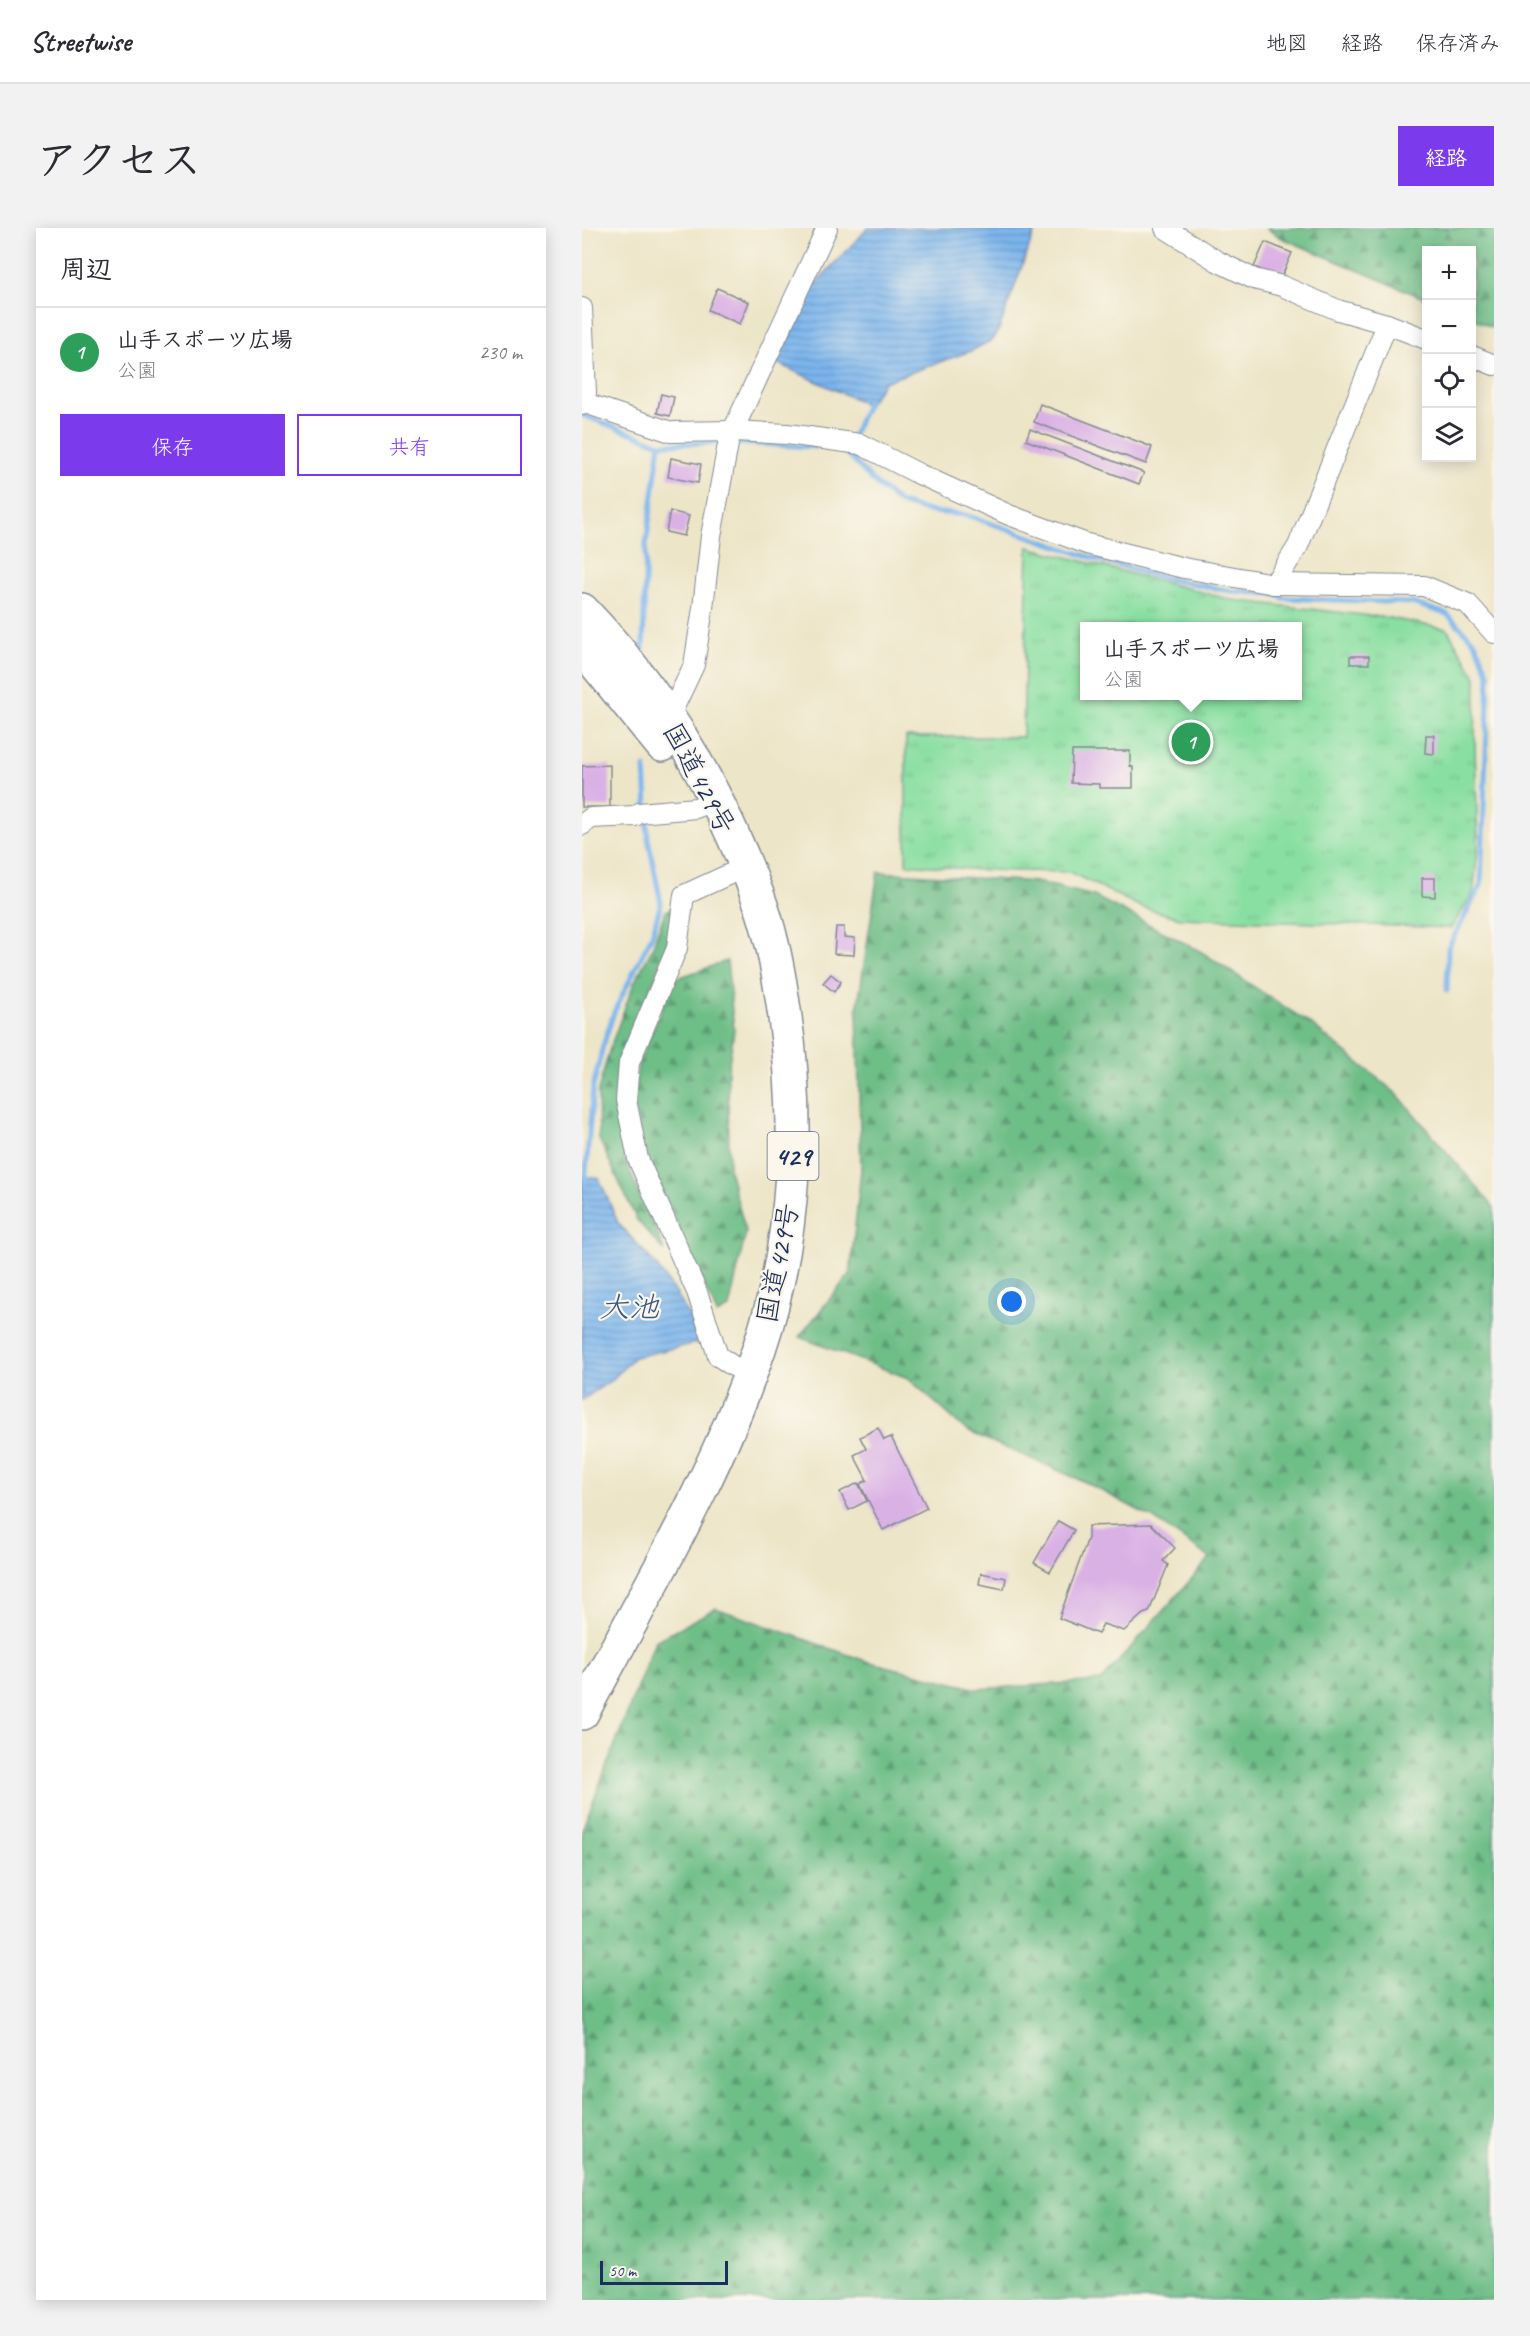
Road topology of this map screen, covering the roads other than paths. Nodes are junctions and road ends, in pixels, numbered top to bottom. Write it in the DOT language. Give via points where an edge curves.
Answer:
graph roads {
  1 [pos="827,228"];
  2 [pos="1165,228"];
  3 [pos="582,308"];
  4 [pos="1387,324"];
  5 [pos="1422,337"];
  6 [pos="1476,358"];
  7 [pos="1494,365"];
  8 [pos="584,404"];
  9 [pos="730,440"];
  10 [pos="1274,584"];
  11 [pos="582,610"];
  12 [pos="1494,633"];
  13 [pos="582,647"];
  14 [pos="658,721"];
  15 [pos="706,804"];
  16 [pos="582,825"];
  17 [pos="736,871"];
  18 [pos="742,1369"];
  19 [pos="582,1673"];
  20 [pos="582,1713"];
  1 -- 9 [label="street"];
  2 -- 4 [label="street" via="1254,279"];
  3 -- 8 [label="street"];
  4 -- 5 [label="street"];
  4 -- 10 [label="street" via="1298,546"];
  6 -- 7 [label="street"];
  8 -- 9 [label="street" via="671,432"];
  9 -- 10 [label="street" via="787,434 860,444 1009,515 1087,543 1184,568"];
  9 -- 14 [label="street" via="711,536 695,659 682,694"];
  10 -- 12 [label="street" via="1424,586 1468,604"];
  11 -- 14 [label="highway, 国道429号 / 429" via="632,667"];
  13 -- 14 [label="highway, 国道429号 / 429"];
  14 -- 15 [label="highway, 国道429号 / 429" via="686,742"];
  15 -- 16 [label="street" via="635,816 591,818"];
  15 -- 17 [label="highway, 国道429号 / 429"];
  17 -- 18 [label="highway, 国道429号 / 429" via="765,917 778,970 790,1054 793,1118 784,1251 768,1319"];
  17 -- 18 [label="street" via="684,895 676,948 629,1063 626,1100 638,1159 697,1292 718,1356"];
  18 -- 19 [label="highway, 国道429号 / 429"];
  18 -- 20 [label="highway, 国道429号 / 429" via="738,1407 706,1478"];
}
